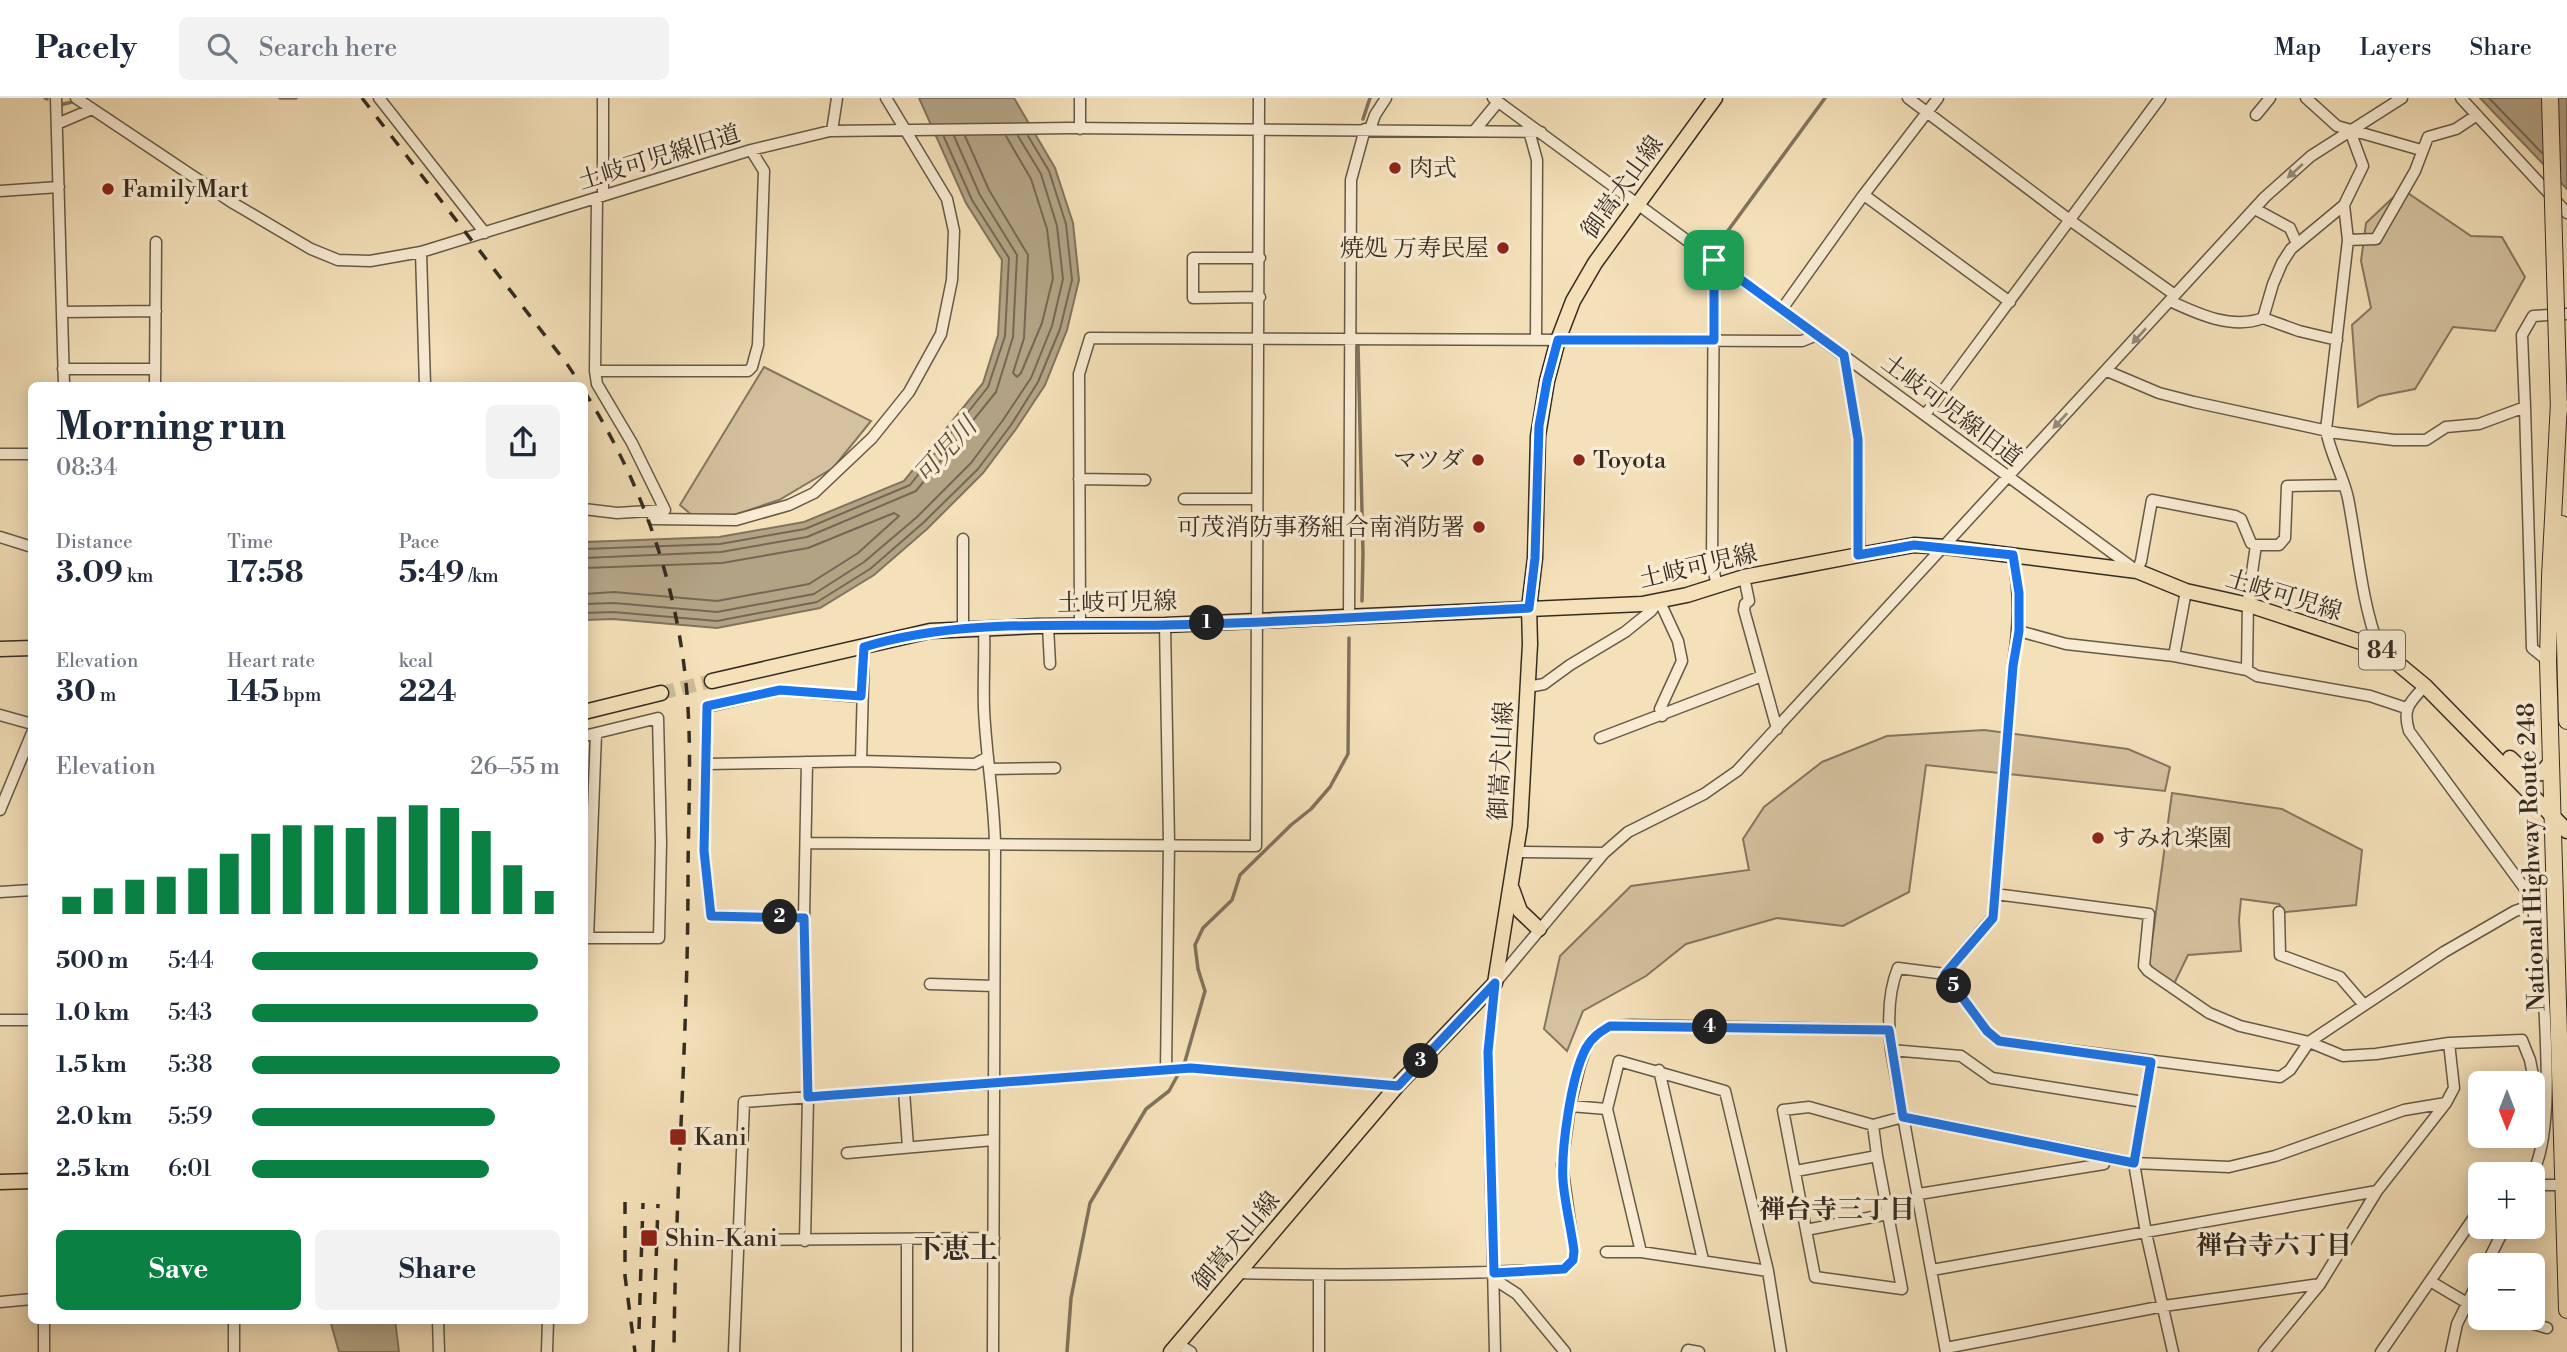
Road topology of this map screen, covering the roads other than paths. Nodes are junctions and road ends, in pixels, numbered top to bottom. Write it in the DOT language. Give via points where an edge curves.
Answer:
graph roads {
  1 [pos="56,98"];
  2 [pos="76,98"];
  3 [pos="379,98"];
  4 [pos="603,98"];
  5 [pos="836,98"];
  6 [pos="886,98"];
  7 [pos="1080,98"];
  8 [pos="1259,98"];
  9 [pos="1386,98"];
  10 [pos="1715,98"];
  11 [pos="1908,98"];
  12 [pos="1938,98"];
  13 [pos="2160,98"];
  14 [pos="2270,98"];
  15 [pos="2306,98"];
  16 [pos="2402,98"];
  17 [pos="2461,98"];
  18 [pos="2550,98"];
  19 [pos="1495,99"];
  20 [pos="90,107"];
  21 [pos="1927,112"];
  22 [pos="2256,115"];
  23 [pos="2477,115"];
  24 [pos="57,124"];
  25 [pos="1074,129"];
  26 [pos="1259,129"];
  27 [pos="1368,129"];
  28 [pos="904,130"];
  29 [pos="1475,130"];
  30 [pos="832,131"];
  31 [pos="2350,131"];
  32 [pos="1535,132"];
  33 [pos="751,150"];
  34 [pos="2421,150"];
  35 [pos="59,187"];
  36 [pos="0,191"];
  37 [pos="1864,195"];
  38 [pos="600,197"];
  39 [pos="1638,204"];
  40 [pos="2344,205"];
  41 [pos="2255,209"];
  42 [pos="2567,213"];
  43 [pos="2071,221"];
  44 [pos="485,233"];
  45 [pos="2348,240"];
  46 [pos="156,243"];
  47 [pos="2297,244"];
  48 [pos="421,252"];
  49 [pos="1260,258"];
  50 [pos="1714,260"];
  51 [pos="1260,297"];
  52 [pos="2172,298"];
  53 [pos="2010,302"];
  54 [pos="1782,309"];
  55 [pos="156,311"];
  56 [pos="62,312"];
  57 [pos="2567,314"];
  58 [pos="2263,318"];
  59 [pos="1817,335"];
  60 [pos="1260,338"];
  61 [pos="1350,338"];
  62 [pos="1536,339"];
  63 [pos="1558,340"];
  64 [pos="1714,340"];
  65 [pos="2337,340"];
  66 [pos="1844,355"];
  67 [pos="63,369"];
  68 [pos="155,369"];
  69 [pos="594,371"];
  70 [pos="2106,371"];
  71 [pos="64,382"];
  72 [pos="155,382"];
  73 [pos="425,382"];
  74 [pos="2559,402"];
  75 [pos="2525,407"];
  76 [pos="1925,415"];
  77 [pos="2326,430"];
  78 [pos="0,454"];
  79 [pos="28,454"];
  80 [pos="2008,478"];
  81 [pos="1079,479"];
  82 [pos="1145,480"];
  83 [pos="2343,485"];
  84 [pos="1184,499"];
  85 [pos="1257,499"];
  86 [pos="588,509"];
  87 [pos="653,519"];
  88 [pos="0,537"];
  89 [pos="963,539"];
  90 [pos="2256,545"];
  91 [pos="28,546"];
  92 [pos="1946,547"];
  93 [pos="1858,555"];
  94 [pos="2013,555"];
  95 [pos="2137,571"];
  96 [pos="1744,578"];
  97 [pos="1717,586"];
  98 [pos="2186,591"];
  99 [pos="1659,600"];
  100 [pos="2249,605"];
  101 [pos="1529,608"];
  102 [pos="1349,617"];
  103 [pos="1259,621"];
  104 [pos="1080,625"];
  105 [pos="1165,625"];
  106 [pos="1048,626"];
  107 [pos="984,628"];
  108 [pos="963,630"];
  109 [pos="2019,631"];
  110 [pos="864,647"];
  111 [pos="28,648"];
  112 [pos="2379,648"];
  113 [pos="0,649"];
  114 [pos="2174,656"];
  115 [pos="2548,662"];
  116 [pos="1050,664"];
  117 [pos="2566,667"];
  118 [pos="2247,670"];
  119 [pos="1762,676"];
  120 [pos="712,681"];
  121 [pos="2425,686"];
  122 [pos="1528,687"];
  123 [pos="661,694"];
  124 [pos="861,696"];
  125 [pos="2406,708"];
  126 [pos="588,711"];
  127 [pos="0,715"];
  128 [pos="1662,716"];
  129 [pos="2567,721"];
  130 [pos="28,723"];
  131 [pos="1777,729"];
  132 [pos="2472,731"];
  133 [pos="590,735"];
  134 [pos="1600,738"];
  135 [pos="28,743"];
  136 [pos="988,757"];
  137 [pos="861,761"];
  138 [pos="807,762"];
  139 [pos="2550,763"];
  140 [pos="707,764"];
  141 [pos="1055,768"];
  142 [pos="990,769"];
  143 [pos="0,810"];
  144 [pos="2552,815"];
  145 [pos="2567,831"];
  146 [pos="588,836"];
  147 [pos="807,843"];
  148 [pos="995,843"];
  149 [pos="1169,844"];
  150 [pos="1518,852"];
  151 [pos="1604,853"];
  152 [pos="1511,888"];
  153 [pos="28,890"];
  154 [pos="0,892"];
  155 [pos="1995,894"];
  156 [pos="2533,905"];
  157 [pos="2279,912"];
  158 [pos="804,918"];
  159 [pos="1539,929"];
  160 [pos="588,938"];
  161 [pos="1945,974"];
  162 [pos="1495,983"];
  163 [pos="930,984"];
  164 [pos="994,986"];
  165 [pos="2364,1005"];
  166 [pos="0,1020"];
  167 [pos="28,1020"];
  168 [pos="1889,1030"];
  169 [pos="2309,1042"];
  170 [pos="2449,1043"];
  171 [pos="1891,1050"];
  172 [pos="2151,1062"];
  173 [pos="1166,1070"];
  174 [pos="1659,1070"];
  175 [pos="993,1084"];
  176 [pos="1398,1086"];
  177 [pos="904,1091"];
  178 [pos="2546,1094"];
  179 [pos="808,1097"];
  180 [pos="2144,1102"];
  181 [pos="2446,1103"];
  182 [pos="1570,1107"];
  183 [pos="1607,1110"];
  184 [pos="1903,1117"];
  185 [pos="1874,1125"];
  186 [pos="993,1140"];
  187 [pos="908,1147"];
  188 [pos="847,1153"];
  189 [pos="1877,1156"];
  190 [pos="2106,1157"];
  191 [pos="2537,1162"];
  192 [pos="2134,1163"];
  193 [pos="1796,1171"];
  194 [pos="28,1181"];
  195 [pos="0,1182"];
  196 [pos="2545,1185"];
  197 [pos="2564,1185"];
  198 [pos="2377,1191"];
  199 [pos="1919,1194"];
  200 [pos="1888,1214"];
  201 [pos="2468,1226"];
  202 [pos="1806,1230"];
  203 [pos="2146,1233"];
  204 [pos="993,1238"];
  205 [pos="740,1240"];
  206 [pos="908,1240"];
  207 [pos="806,1241"];
  208 [pos="1606,1252"];
  209 [pos="1641,1252"];
  210 [pos="1703,1260"];
  211 [pos="1932,1270"];
  212 [pos="1768,1271"];
  213 [pos="1239,1273"];
  214 [pos="1319,1275"];
  215 [pos="1494,1276"];
  216 [pos="2430,1281"];
  217 [pos="2320,1284"];
  218 [pos="28,1299"];
  219 [pos="0,1302"];
  220 [pos="2467,1303"];
  221 [pos="2164,1306"];
  222 [pos="2567,1310"];
  223 [pos="44,1324"];
  224 [pos="233,1324"];
  225 [pos="438,1324"];
  226 [pos="548,1324"];
  227 [pos="1180,1349"];
  228 [pos="1946,1350"];
  229 [pos="44,1352"];
  230 [pos="234,1352"];
  231 [pos="439,1352"];
  232 [pos="547,1352"];
  233 [pos="734,1352"];
  234 [pos="908,1352"];
  235 [pos="993,1352"];
  236 [pos="1319,1352"];
  237 [pos="1495,1352"];
  238 [pos="1565,1352"];
  239 [pos="1688,1352"];
  240 [pos="1699,1352"];
  241 [pos="1781,1352"];
  242 [pos="2173,1352"];
  243 [pos="2264,1352"];
  244 [pos="2381,1352"];
  245 [pos="2451,1352"];
  1 -- 24 [label="street"];
  2 -- 20 [label="street, 土岐可児線旧道"];
  3 -- 44 [label="street"];
  4 -- 38 [label="street"];
  5 -- 30 [label="street"];
  6 -- 28 [label="street"];
  7 -- 25 [label="street"];
  8 -- 26 [label="street"];
  9 -- 27 [label="street"];
  10 -- 39 [label="main road, 御嵩犬山線"];
  11 -- 21 [label="street"];
  12 -- 21 [label="street"];
  13 -- 43 [label="street"];
  14 -- 22 [label="street"];
  15 -- 31 [label="street" via="2337,126"];
  16 -- 31 [label="street"];
  17 -- 23 [label="street"];
  18 -- 74 [label="highway, National Highway Route 248, bridge"];
  19 -- 29 [label="street, 土岐可児線旧道"];
  19 -- 32 [label="street, 土岐可児線旧道"];
  20 -- 24 [label="street"];
  20 -- 48 [label="street, 土岐可児線旧道" via="233,203 338,260 370,261"];
  21 -- 37 [label="street"];
  21 -- 43 [label="street"];
  23 -- 34 [label="street" via="2456,129 2428,137"];
  23 -- 42 [label="street"];
  24 -- 35 [label="street"];
  25 -- 26 [label="street, 土岐可児線旧道"];
  25 -- 28 [label="street, 土岐可児線旧道"];
  26 -- 27 [label="street, 土岐可児線旧道"];
  26 -- 49 [label="street"];
  27 -- 29 [label="street, 土岐可児線旧道"];
  27 -- 61 [label="street" via="1351,180"];
  28 -- 30 [label="street, 土岐可児線旧道"];
  28 -- 87 [label="street" via="947,199 954,231 952,280 941,334 909,392 872,438 814,493 736,520"];
  29 -- 32 [label="street, 土岐可児線旧道"];
  30 -- 33 [label="street, 土岐可児線旧道"];
  31 -- 34 [label="street"];
  31 -- 40 [label="street" via="2363,166"];
  31 -- 41 [label="street, one-way" via="2311,156"];
  32 -- 39 [label="street, 土岐可児線旧道"];
  32 -- 62 [label="street"];
  33 -- 38 [label="street, 土岐可児線旧道"];
  33 -- 69 [label="street" via="764,172 760,322 752,368"];
  34 -- 45 [label="street" via="2415,171 2375,239"];
  35 -- 36 [label="street"];
  35 -- 56 [label="street"];
  37 -- 53 [label="street"];
  37 -- 54 [label="street"];
  38 -- 44 [label="street, 土岐可児線旧道"];
  38 -- 69 [label="street"];
  39 -- 50 [label="street, 土岐可児線旧道"];
  39 -- 63 [label="main road, 御嵩犬山線" via="1595,263"];
  40 -- 45 [label="street"];
  40 -- 47 [label="street"];
  41 -- 47 [label="street" via="2290,229"];
  41 -- 52 [label="street"];
  43 -- 52 [label="street"];
  43 -- 53 [label="street"];
  44 -- 48 [label="street, 土岐可児線旧道"];
  45 -- 65 [label="street"];
  46 -- 55 [label="street"];
  47 -- 58 [label="street" via="2282,263"];
  48 -- 73 [label="street"];
  49 -- 51 [label="street"];
  49 -- 51 [label="street" via="1193,258 1193,298"];
  50 -- 54 [label="street, 土岐可児線旧道"];
  50 -- 64 [label="street"];
  51 -- 60 [label="street"];
  52 -- 58 [label="street" via="2213,319 2255,322"];
  52 -- 70 [label="street, one-way"];
  53 -- 76 [label="street"];
  54 -- 59 [label="street, 土岐可児線旧道"];
  55 -- 56 [label="street"];
  55 -- 68 [label="street"];
  56 -- 67 [label="street"];
  57 -- 75 [label="street" via="2533,316 2526,325 2522,335"];
  58 -- 65 [label="street"];
  59 -- 64 [label="street" via="1802,341"];
  59 -- 66 [label="street, 土岐可児線旧道"];
  60 -- 61 [label="street"];
  60 -- 81 [label="street" via="1090,338 1079,373"];
  60 -- 85 [label="street"];
  61 -- 62 [label="street"];
  61 -- 102 [label="street"];
  62 -- 63 [label="street"];
  63 -- 64 [label="street"];
  63 -- 101 [label="main road, 御嵩犬山線" via="1539,426"];
  64 -- 97 [label="street" via="1712,563"];
  65 -- 77 [label="street"];
  66 -- 76 [label="street, 土岐可児線旧道"];
  66 -- 93 [label="street" via="1858,439"];
  67 -- 68 [label="street"];
  67 -- 71 [label="street"];
  68 -- 72 [label="street"];
  69 -- 86 [label="street" via="665,510"];
  70 -- 77 [label="street" via="2159,393"];
  70 -- 80 [label="street, one-way"];
  74 -- 115 [label="highway, National Highway Route 248"];
  74 -- 117 [label="highway, National Highway Route 248"];
  75 -- 77 [label="street" via="2479,424 2446,427 2426,440"];
  75 -- 115 [label="street" via="2532,648"];
  76 -- 80 [label="street, 土岐可児線旧道"];
  77 -- 83 [label="street"];
  78 -- 79 [label="street"];
  80 -- 92 [label="street"];
  80 -- 95 [label="street, 土岐可児線旧道"];
  81 -- 82 [label="street"];
  81 -- 104 [label="street"];
  83 -- 90 [label="street" via="2287,486 2285,538 2279,545"];
  83 -- 112 [label="street" via="2364,597"];
  84 -- 85 [label="street"];
  85 -- 103 [label="street"];
  88 -- 91 [label="street"];
  89 -- 108 [label="street"];
  90 -- 95 [label="street" via="2235,516 2152,500"];
  90 -- 100 [label="street"];
  92 -- 93 [label="main road, 土岐可児線 / 84" via="1914,545"];
  92 -- 94 [label="main road, 土岐可児線 / 84"];
  92 -- 131 [label="street"];
  93 -- 96 [label="main road, 土岐可児線 / 84"];
  94 -- 95 [label="main road, 土岐可児線 / 84"];
  94 -- 109 [label="street"];
  95 -- 98 [label="main road, 土岐可児線 / 84"];
  96 -- 97 [label="main road, 土岐可児線 / 84"];
  96 -- 119 [label="street" via="1749,601 1744,610"];
  97 -- 99 [label="main road, 土岐可児線 / 84"];
  98 -- 100 [label="main road, 土岐可児線 / 84"];
  98 -- 114 [label="street"];
  99 -- 101 [label="main road, 土岐可児線 / 84"];
  99 -- 122 [label="street" via="1625,632 1544,684"];
  99 -- 128 [label="street" via="1682,661 1660,709"];
  100 -- 112 [label="main road, 土岐可児線 / 84"];
  100 -- 118 [label="street"];
  101 -- 102 [label="main road, 土岐可児線 / 84"];
  101 -- 122 [label="main road, 御嵩犬山線"];
  102 -- 103 [label="main road, 土岐可児線 / 84"];
  103 -- 105 [label="main road, 土岐可児線 / 84"];
  103 -- 149 [label="street" via="1256,846"];
  104 -- 105 [label="main road, 土岐可児線 / 84"];
  104 -- 106 [label="main road, 土岐可児線 / 84"];
  105 -- 149 [label="street"];
  106 -- 107 [label="main road, 土岐可児線 / 84"];
  106 -- 116 [label="street"];
  107 -- 108 [label="main road, 土岐可児線 / 84"];
  107 -- 136 [label="street"];
  108 -- 110 [label="main road, 土岐可児線 / 84" via="930,631"];
  109 -- 114 [label="street" via="2066,644"];
  109 -- 155 [label="street"];
  110 -- 120 [label="main road, 土岐可児線 / 84"];
  110 -- 124 [label="street"];
  111 -- 113 [label="main road"];
  112 -- 121 [label="main road, 土岐可児線 / 84"];
  114 -- 118 [label="street"];
  115 -- 139 [label="highway, National Highway Route 248"];
  117 -- 129 [label="highway, National Highway Route 248"];
  118 -- 125 [label="street" via="2257,676 2370,696"];
  119 -- 128 [label="street"];
  119 -- 131 [label="street"];
  121 -- 125 [label="street"];
  121 -- 132 [label="main road, 土岐可児線 / 84"];
  122 -- 150 [label="main road, 御嵩犬山線"];
  123 -- 126 [label="main road"];
  124 -- 137 [label="street"];
  124 -- 140 [label="street" via="780,690 707,706"];
  125 -- 156 [label="street" via="2416,744 2514,871"];
  127 -- 130 [label="street"];
  128 -- 134 [label="street"];
  131 -- 151 [label="street" via="1737,771 1704,794 1629,832"];
  132 -- 139 [label="main road" via="2490,738 2522,770 2542,773"];
  132 -- 144 [label="main road, 土岐可児線 / 84"];
  133 -- 146 [label="street"];
  133 -- 160 [label="street" via="658,718 662,842 659,937"];
  135 -- 143 [label="street"];
  136 -- 137 [label="street" via="975,764"];
  136 -- 142 [label="street"];
  137 -- 138 [label="street"];
  138 -- 140 [label="street"];
  138 -- 147 [label="street"];
  139 -- 144 [label="highway, National Highway Route 248"];
  140 -- 158 [label="street" via="704,851 711,916"];
  141 -- 142 [label="street"];
  142 -- 148 [label="street"];
  144 -- 145 [label="main road, 土岐可児線 / 84"];
  144 -- 197 [label="highway, National Highway Route 248"];
  147 -- 148 [label="street"];
  147 -- 158 [label="street"];
  148 -- 149 [label="street"];
  148 -- 164 [label="street"];
  149 -- 173 [label="street"];
  150 -- 151 [label="street"];
  150 -- 152 [label="main road, 御嵩犬山線"];
  151 -- 159 [label="street"];
  152 -- 159 [label="main road" via="1520,911"];
  152 -- 162 [label="main road, 御嵩犬山線"];
  153 -- 154 [label="street"];
  155 -- 161 [label="street" via="1993,918"];
  155 -- 169 [label="street" via="2149,914 2144,966 2148,971 2209,1013 2240,1026"];
  156 -- 165 [label="street" via="2444,952"];
  156 -- 178 [label="street" via="2542,964"];
  157 -- 165 [label="street" via="2280,955 2340,977"];
  158 -- 179 [label="street"];
  159 -- 162 [label="street"];
  161 -- 168 [label="street" via="1898,968"];
  161 -- 172 [label="street" via="1999,1041"];
  162 -- 176 [label="main road, 御嵩犬山線"];
  162 -- 215 [label="street" via="1488,1052"];
  163 -- 164 [label="street"];
  164 -- 175 [label="street"];
  165 -- 169 [label="street"];
  166 -- 167 [label="street"];
  168 -- 171 [label="street"];
  168 -- 182 [label="street" via="1610,1026 1586,1048"];
  169 -- 170 [label="street" via="2343,1055"];
  169 -- 172 [label="street" via="2280,1077"];
  170 -- 178 [label="street" via="2522,1040 2537,1096"];
  170 -- 181 [label="street" via="2454,1088"];
  171 -- 180 [label="street" via="1961,1056 1992,1078"];
  171 -- 184 [label="street"];
  172 -- 180 [label="street"];
  173 -- 175 [label="street"];
  173 -- 176 [label="street" via="1191,1068"];
  174 -- 183 [label="street" via="1619,1061"];
  174 -- 210 [label="street"];
  174 -- 212 [label="street" via="1725,1091"];
  175 -- 177 [label="street"];
  175 -- 186 [label="street"];
  176 -- 213 [label="main road, 御嵩犬山線"];
  177 -- 179 [label="street"];
  177 -- 187 [label="street"];
  178 -- 191 [label="street" via="2545,1129"];
  179 -- 205 [label="street" via="744,1102"];
  179 -- 207 [label="street"];
  180 -- 192 [label="street"];
  181 -- 192 [label="street" via="2403,1110 2275,1156 2229,1167"];
  181 -- 198 [label="street"];
  182 -- 183 [label="street"];
  182 -- 215 [label="street" via="1562,1165 1573,1260 1564,1269"];
  183 -- 209 [label="street"];
  184 -- 185 [label="street"];
  184 -- 190 [label="street"];
  184 -- 199 [label="street"];
  185 -- 189 [label="street"];
  185 -- 193 [label="street" via="1809,1107 1783,1110"];
  186 -- 187 [label="street"];
  186 -- 204 [label="street"];
  187 -- 188 [label="street"];
  189 -- 193 [label="street"];
  189 -- 200 [label="street"];
  190 -- 192 [label="street"];
  190 -- 199 [label="street" via="2104,1164"];
  192 -- 203 [label="street"];
  193 -- 202 [label="street"];
  194 -- 195 [label="main road"];
  196 -- 197 [label="street"];
  197 -- 222 [label="highway, National Highway Route 248"];
  198 -- 203 [label="street"];
  198 -- 217 [label="street"];
  199 -- 211 [label="street"];
  200 -- 202 [label="street"];
  200 -- 202 [label="street" via="1902,1289 1815,1277"];
  201 -- 216 [label="street"];
  203 -- 211 [label="street"];
  203 -- 221 [label="street"];
  204 -- 206 [label="street"];
  204 -- 235 [label="street"];
  205 -- 207 [label="street"];
  205 -- 233 [label="street"];
  206 -- 207 [label="street"];
  206 -- 234 [label="street"];
  208 -- 209 [label="street"];
  209 -- 210 [label="street"];
  210 -- 212 [label="street"];
  211 -- 228 [label="street"];
  212 -- 241 [label="street"];
  213 -- 214 [label="street"];
  213 -- 227 [label="main road, 御嵩犬山線"];
  214 -- 215 [label="street"];
  214 -- 236 [label="street"];
  215 -- 237 [label="street"];
  215 -- 238 [label="street" via="1517,1294"];
  216 -- 220 [label="street"];
  216 -- 244 [label="street"];
  217 -- 221 [label="street"];
  217 -- 243 [label="street"];
  218 -- 219 [label="street"];
  220 -- 245 [label="street"];
  221 -- 228 [label="street"];
  221 -- 242 [label="street"];
  223 -- 229 [label="street"];
  224 -- 230 [label="street"];
  225 -- 231 [label="street"];
  226 -- 232 [label="street"];
  239 -- 240 [label="street"];
}
